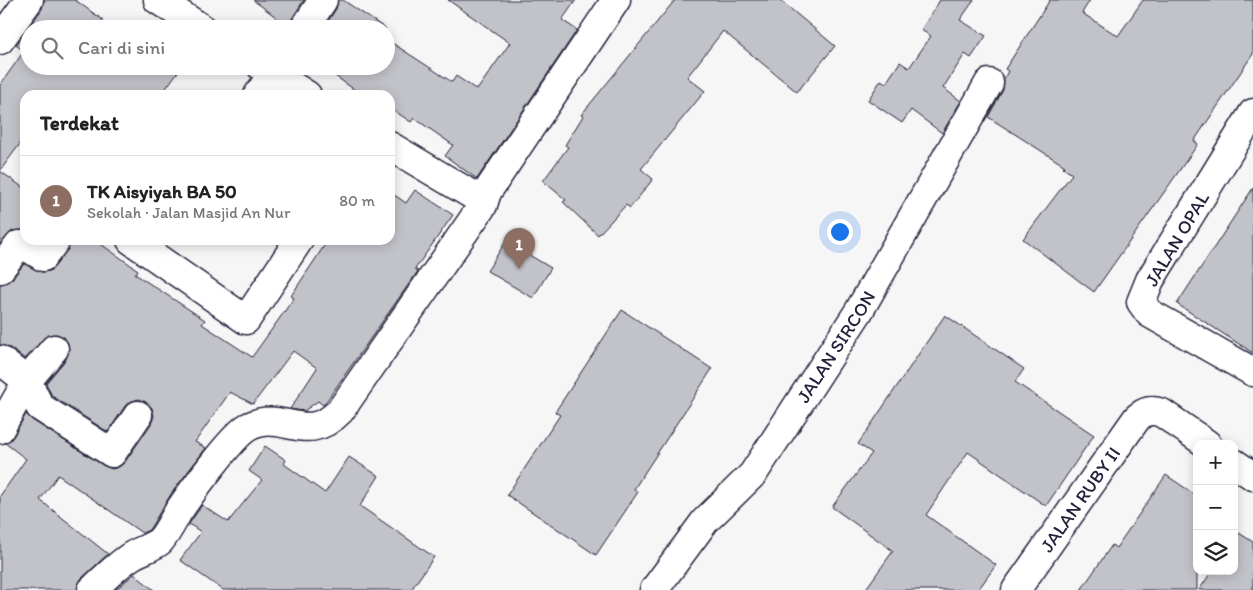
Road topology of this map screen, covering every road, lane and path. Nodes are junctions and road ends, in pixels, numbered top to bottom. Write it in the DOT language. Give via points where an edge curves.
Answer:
graph roads {
  1 [pos="29,0"];
  2 [pos="158,0"];
  3 [pos="323,0"];
  4 [pos="616,0"];
  5 [pos="189,20"];
  6 [pos="310,20"];
  7 [pos="0,40"];
  8 [pos="267,75"];
  9 [pos="989,83"];
  10 [pos="297,90"];
  11 [pos="1253,114"];
  12 [pos="395,149"];
  13 [pos="487,192"];
  14 [pos="20,245"];
  15 [pos="24,245"];
  16 [pos="52,245"];
  17 [pos="146,245"];
  18 [pos="296,245"];
  19 [pos="0,269"];
  20 [pos="54,349"];
  21 [pos="0,360"];
  22 [pos="1253,372"];
  23 [pos="27,381"];
  24 [pos="138,415"];
  25 [pos="0,428"];
  26 [pos="1201,440"];
  27 [pos="1238,466"];
  28 [pos="1253,476"];
  29 [pos="92,590"];
  30 [pos="654,590"];
  31 [pos="1016,590"];
  1 -- 7 [label="street"];
  2 -- 5 [label="street"];
  3 -- 6 [label="street"];
  4 -- 13 [label="street"];
  8 -- 10 [label="street"];
  9 -- 30 [label="street, JALAN SIRCON" via="859,311 753,474 704,521"];
  11 -- 22 [label="street, JALAN OPAL" via="1150,280 1141,302 1149,313"];
  12 -- 13 [label="street" via="474,196"];
  13 -- 29 [label="street" via="483,205 340,411 328,423 310,427 261,421 246,428 231,442 185,502 159,542 131,556"];
  14 -- 19 [label="street"];
  15 -- 16 [label="street" via="43,258"];
  17 -- 18 [label="street" via="240,328"];
  20 -- 23 [label="street"];
  21 -- 23 [label="street"];
  23 -- 24 [label="street" via="40,407 112,454"];
  23 -- 25 [label="street"];
  26 -- 31 [label="street, JALAN RUBY II" via="1162,413 1148,411 1137,418"];
  27 -- 28 [label="street"];
}
